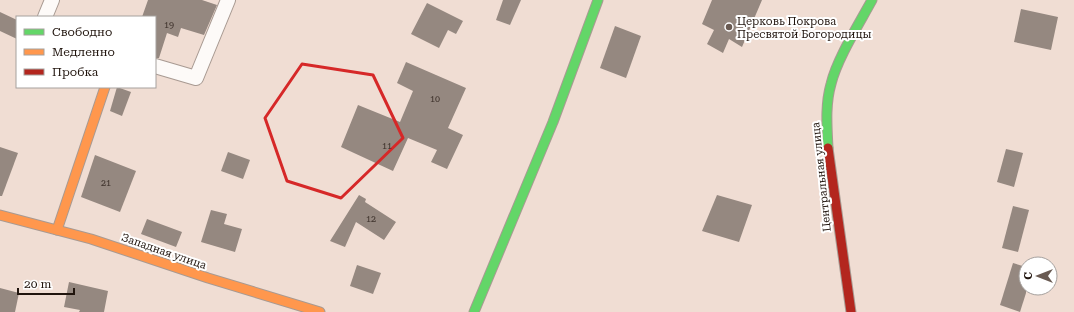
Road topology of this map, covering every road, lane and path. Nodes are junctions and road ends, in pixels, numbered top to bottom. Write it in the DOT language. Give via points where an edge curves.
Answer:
graph roads {
  1 [pos="52,0"];
  2 [pos="228,0"];
  3 [pos="598,0"];
  4 [pos="872,0"];
  5 [pos="45,16"];
  6 [pos="156,66"];
  7 [pos="105,88"];
  8 [pos="0,215"];
  9 [pos="57,230"];
  10 [pos="320,312"];
  11 [pos="474,312"];
  12 [pos="851,312"];
  1 -- 5 [label="street"];
  2 -- 6 [label="street" via="196,78"];
  3 -- 11 [label="street" via="553,122"];
  4 -- 12 [label="street, Центральная улица" via="831,83 826,118"];
  7 -- 9 [label="street"];
  8 -- 9 [label="street, Западная улица"];
  9 -- 10 [label="street, Западная улица"];
}
